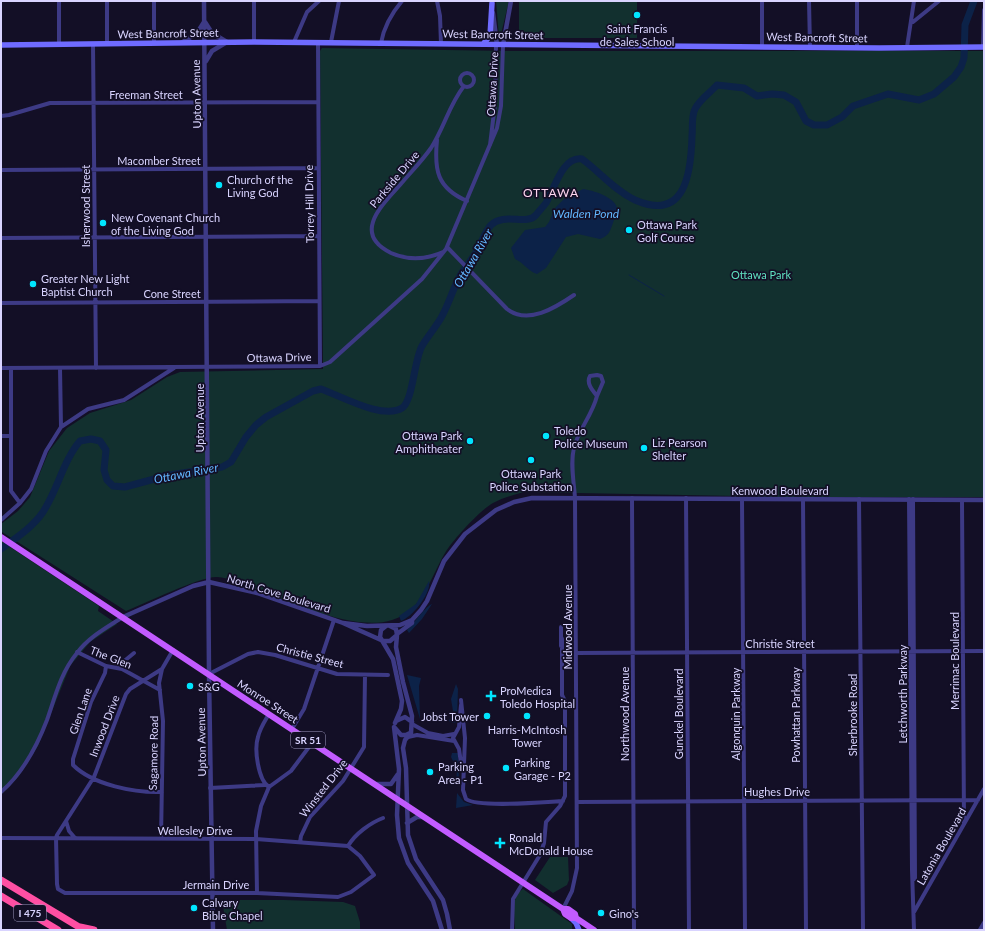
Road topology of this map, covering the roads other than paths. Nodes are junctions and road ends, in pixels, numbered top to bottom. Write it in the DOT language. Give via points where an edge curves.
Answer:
graph roads {
  1 [pos="59,1"];
  2 [pos="107,1"];
  3 [pos="154,1"];
  4 [pos="204,1"];
  5 [pos="254,1"];
  6 [pos="319,1"];
  7 [pos="339,1"];
  8 [pos="402,1"];
  9 [pos="437,1"];
  10 [pos="510,1"];
  11 [pos="762,1"];
  12 [pos="809,1"];
  13 [pos="857,1"];
  14 [pos="914,1"];
  15 [pos="939,1"];
  16 [pos="492,2"];
  17 [pos="984,10"];
  18 [pos="204,20"];
  19 [pos="912,22"];
  20 [pos="154,42"];
  21 [pos="183,42"];
  22 [pos="205,42"];
  23 [pos="227,42"];
  24 [pos="254,42"];
  25 [pos="294,42"];
  26 [pos="331,42"];
  27 [pos="381,42"];
  28 [pos="318,43"];
  29 [pos="1,44"];
  30 [pos="60,44"];
  31 [pos="93,44"];
  32 [pos="107,44"];
  33 [pos="442,44"];
  34 [pos="483,44"];
  35 [pos="498,45"];
  36 [pos="762,46"];
  37 [pos="810,46"];
  38 [pos="857,47"];
  39 [pos="907,47"];
  40 [pos="983,47"];
  41 [pos="205,64"];
  42 [pos="464,86"];
  43 [pos="318,102"];
  44 [pos="94,103"];
  45 [pos="205,103"];
  46 [pos="1,116"];
  47 [pos="437,136"];
  48 [pos="490,145"];
  49 [pos="206,168"];
  50 [pos="318,168"];
  51 [pos="94,169"];
  52 [pos="1,170"];
  53 [pos="467,201"];
  54 [pos="318,236"];
  55 [pos="206,237"];
  56 [pos="1,238"];
  57 [pos="95,238"];
  58 [pos="447,247"];
  59 [pos="444,252"];
  60 [pos="574,295"];
  61 [pos="319,301"];
  62 [pos="95,302"];
  63 [pos="207,302"];
  64 [pos="1,303"];
  65 [pos="320,366"];
  66 [pos="175,367"];
  67 [pos="208,367"];
  68 [pos="1,368"];
  69 [pos="11,368"];
  70 [pos="60,368"];
  71 [pos="96,368"];
  72 [pos="597,396"];
  73 [pos="61,427"];
  74 [pos="1,436"];
  75 [pos="11,436"];
  76 [pos="575,498"];
  77 [pos="632,498"];
  78 [pos="686,498"];
  79 [pos="742,499"];
  80 [pos="803,499"];
  81 [pos="859,499"];
  82 [pos="911,500"];
  83 [pos="962,500"];
  84 [pos="984,500"];
  85 [pos="20,503"];
  86 [pos="1,520"];
  87 [pos="1,537"];
  88 [pos="209,582"];
  89 [pos="123,617"];
  90 [pos="334,620"];
  91 [pos="412,620"];
  92 [pos="343,623"];
  93 [pos="387,626"];
  94 [pos="560,627"];
  95 [pos="397,635"];
  96 [pos="382,640"];
  97 [pos="173,650"];
  98 [pos="962,651"];
  99 [pos="984,651"];
  100 [pos="77,652"];
  101 [pos="687,652"];
  102 [pos="744,652"];
  103 [pos="804,652"];
  104 [pos="861,652"];
  105 [pos="912,652"];
  106 [pos="134,653"];
  107 [pos="576,653"];
  108 [pos="633,653"];
  109 [pos="106,666"];
  110 [pos="117,668"];
  111 [pos="318,668"];
  112 [pos="162,669"];
  113 [pos="209,674"];
  114 [pos="365,675"];
  115 [pos="388,675"];
  116 [pos="143,681"];
  117 [pos="160,690"];
  118 [pos="461,700"];
  119 [pos="461,705"];
  120 [pos="269,714"];
  121 [pos="412,723"];
  122 [pos="395,725"];
  123 [pos="292,729"];
  124 [pos="411,731"];
  125 [pos="455,734"];
  126 [pos="408,737"];
  127 [pos="464,737"];
  128 [pos="456,742"];
  129 [pos="312,743"];
  130 [pos="351,768"];
  131 [pos="463,770"];
  132 [pos="399,773"];
  133 [pos="94,777"];
  134 [pos="376,784"];
  135 [pos="267,786"];
  136 [pos="210,788"];
  137 [pos="984,789"];
  138 [pos="1,792"];
  139 [pos="162,792"];
  140 [pos="398,799"];
  141 [pos="913,799"];
  142 [pos="964,799"];
  143 [pos="744,800"];
  144 [pos="805,800"];
  145 [pos="862,800"];
  146 [pos="978,800"];
  147 [pos="634,801"];
  148 [pos="688,801"];
  149 [pos="562,802"];
  150 [pos="577,802"];
  151 [pos="407,805"];
  152 [pos="425,817"];
  153 [pos="382,818"];
  154 [pos="66,821"];
  155 [pos="407,823"];
  156 [pos="964,823"];
  157 [pos="1,838"];
  158 [pos="56,838"];
  159 [pos="76,838"];
  160 [pos="161,839"];
  161 [pos="211,839"];
  162 [pos="256,839"];
  163 [pos="300,842"];
  164 [pos="348,846"];
  165 [pos="1,880"];
  166 [pos="523,881"];
  167 [pos="212,893"];
  168 [pos="256,893"];
  169 [pos="1,896"];
  170 [pos="563,909"];
  171 [pos="914,912"];
  172 [pos="574,918"];
  173 [pos="984,923"];
  174 [pos="81,928"];
  175 [pos="58,930"];
  176 [pos="94,930"];
  177 [pos="213,930"];
  178 [pos="442,930"];
  179 [pos="450,930"];
  180 [pos="512,930"];
  181 [pos="579,930"];
  182 [pos="594,930"];
  183 [pos="634,930"];
  184 [pos="689,930"];
  185 [pos="745,930"];
  186 [pos="806,930"];
  187 [pos="863,930"];
  188 [pos="914,930"];
  189 [pos="980,930"];
  1 -- 30 [label="street"];
  2 -- 32 [label="street"];
  3 -- 20 [label="street"];
  4 -- 18 [label="street, Upton Avenue"];
  5 -- 24 [label="street"];
  6 -- 25 [label="street" via="307,12"];
  7 -- 26 [label="street"];
  8 -- 27 [label="street" via="390,17"];
  9 -- 33 [label="street"];
  10 -- 35 [label="street"];
  11 -- 36 [label="street"];
  12 -- 37 [label="street"];
  13 -- 38 [label="street"];
  14 -- 19 [label="street"];
  15 -- 19 [label="street"];
  16 -- 34 [label="main road" via="490,36"];
  16 -- 35 [label="street"];
  17 -- 40 [label="street"];
  18 -- 21 [label="street" via="197,33"];
  18 -- 22 [label="street, Upton Avenue"];
  18 -- 23 [label="street" via="212,33"];
  19 -- 39 [label="street"];
  20 -- 21 [label="main road, West Bancroft Street"];
  20 -- 32 [label="main road, West Bancroft Street"];
  21 -- 22 [label="main road, West Bancroft Street"];
  22 -- 23 [label="main road, West Bancroft Street"];
  22 -- 41 [label="street, Upton Avenue"];
  23 -- 24 [label="main road, West Bancroft Street"];
  23 -- 41 [label="street" via="212,51"];
  24 -- 25 [label="main road, West Bancroft Street"];
  25 -- 28 [label="main road, West Bancroft Street"];
  26 -- 27 [label="main road, West Bancroft Street"];
  26 -- 28 [label="main road, West Bancroft Street"];
  27 -- 33 [label="main road, West Bancroft Street"];
  28 -- 43 [label="street, Torrey Hill Drive"];
  29 -- 30 [label="main road, West Bancroft Street"];
  30 -- 31 [label="main road, West Bancroft Street"];
  31 -- 32 [label="main road, West Bancroft Street"];
  31 -- 44 [label="street, Isherwood Street"];
  33 -- 34 [label="main road, West Bancroft Street"];
  34 -- 35 [label="main road, West Bancroft Street"];
  35 -- 36 [label="main road, West Bancroft Street"];
  35 -- 48 [label="street, Ottawa Drive"];
  35 -- 48 [label="street, Ottawa Drive" via="500,117"];
  36 -- 37 [label="main road, West Bancroft Street"];
  37 -- 38 [label="main road, West Bancroft Street"];
  38 -- 39 [label="main road, West Bancroft Street"];
  39 -- 40 [label="main road, West Bancroft Street"];
  41 -- 45 [label="street, Upton Avenue"];
  42 -- 47 [label="street, Parkside Drive" via="451,105"];
  43 -- 45 [label="street, Freeman Street"];
  43 -- 50 [label="street, Torrey Hill Drive"];
  44 -- 45 [label="street, Freeman Street"];
  44 -- 46 [label="street, Freeman Street" via="50,103 9,116"];
  44 -- 51 [label="street, Isherwood Street"];
  45 -- 49 [label="street, Upton Avenue"];
  47 -- 53 [label="street" via="436,158 440,180 450,193"];
  47 -- 59 [label="street, Parkside Drive" via="425,156 375,214 372,234 379,246 407,259 428,258"];
  48 -- 53 [label="street, Ottawa Drive"];
  49 -- 50 [label="street, Macomber Street"];
  49 -- 51 [label="street, Macomber Street"];
  49 -- 55 [label="street, Upton Avenue"];
  50 -- 54 [label="street, Torrey Hill Drive"];
  51 -- 52 [label="street, Macomber Street"];
  51 -- 57 [label="street, Isherwood Street"];
  53 -- 58 [label="street, Ottawa Drive"];
  54 -- 55 [label="street"];
  54 -- 61 [label="street, Torrey Hill Drive"];
  55 -- 57 [label="street"];
  55 -- 63 [label="street, Upton Avenue"];
  56 -- 57 [label="street"];
  57 -- 62 [label="street, Isherwood Street"];
  58 -- 59 [label="street, Ottawa Drive"];
  58 -- 60 [label="street" via="507,309 515,314 522,316 549,310"];
  59 -- 65 [label="street, Ottawa Drive" via="418,282 335,358"];
  61 -- 63 [label="street, Cone Street"];
  61 -- 65 [label="street, Torrey Hill Drive"];
  62 -- 63 [label="street, Cone Street"];
  62 -- 64 [label="street, Cone Street"];
  62 -- 71 [label="street, Isherwood Street"];
  63 -- 67 [label="street, Upton Avenue"];
  65 -- 67 [label="street, Ottawa Drive"];
  66 -- 67 [label="street, Ottawa Drive"];
  66 -- 71 [label="street, Ottawa Drive"];
  66 -- 73 [label="street" via="124,400 88,409"];
  67 -- 88 [label="street, Upton Avenue"];
  68 -- 69 [label="street, Ottawa Drive"];
  69 -- 70 [label="street, Ottawa Drive"];
  69 -- 75 [label="street"];
  70 -- 71 [label="street, Ottawa Drive"];
  70 -- 73 [label="street"];
  72 -- 72 [label="street, Midwood Avenue" via="603,382 601,376 594,375 589,377 589,382"];
  72 -- 76 [label="street, Midwood Avenue" via="574,446"];
  73 -- 85 [label="street" via="46,451 31,489"];
  74 -- 75 [label="street"];
  75 -- 85 [label="street" via="12,495"];
  76 -- 77 [label="street, Kenwood Boulevard"];
  76 -- 91 [label="street" via="523,499 487,516 465,534 453,549 440,569 427,601"];
  76 -- 107 [label="street, Midwood Avenue"];
  77 -- 78 [label="street, Kenwood Boulevard"];
  77 -- 108 [label="street, Northwood Avenue"];
  78 -- 79 [label="street, Kenwood Boulevard"];
  78 -- 101 [label="street, Gunckel Boulevard"];
  79 -- 80 [label="street, Kenwood Boulevard"];
  79 -- 102 [label="street, Algonquin Parkway"];
  80 -- 81 [label="street, Kenwood Boulevard"];
  80 -- 103 [label="street, Powhattan Parkway"];
  81 -- 82 [label="street, Kenwood Boulevard"];
  81 -- 104 [label="street, Sherbrooke Road"];
  82 -- 83 [label="street, Kenwood Boulevard"];
  82 -- 105 [label="street, Letchworth Parkway"];
  83 -- 84 [label="street, Kenwood Boulevard"];
  83 -- 98 [label="street, Merrimac Boulevard"];
  85 -- 86 [label="street"];
  87 -- 89 [label="main road, Monroe Street / SR 51"];
  88 -- 89 [label="street, North Cove Boulevard" via="193,586"];
  88 -- 90 [label="street, North Cove Boulevard" via="257,593"];
  88 -- 113 [label="street, Upton Avenue"];
  89 -- 97 [label="main road, Monroe Street / SR 51"];
  89 -- 100 [label="street, North Cove Boulevard" via="99,632"];
  90 -- 92 [label="street, North Cove Boulevard"];
  90 -- 111 [label="street"];
  91 -- 93 [label="street, North Cove Boulevard" via="400,625"];
  91 -- 95 [label="street" via="412,623"];
  92 -- 93 [label="street, North Cove Boulevard"];
  92 -- 96 [label="street, North Cove Boulevard"];
  93 -- 95 [label="street" via="394,628"];
  93 -- 96 [label="street" via="380,632"];
  94 -- 149 [label="street" via="562,695 565,707 565,794"];
  95 -- 96 [label="street" via="390,640"];
  95 -- 121 [label="street" via="396,649"];
  96 -- 122 [label="street" via="394,661 402,701"];
  97 -- 112 [label="street, Inwood Drive"];
  97 -- 113 [label="main road, Monroe Street / SR 51"];
  98 -- 99 [label="street, Christie Street"];
  98 -- 105 [label="street, Christie Street"];
  98 -- 142 [label="street, Merrimac Boulevard"];
  100 -- 109 [label="street, The Glen"];
  100 -- 138 [label="street, North Cove Boulevard" via="63,677 36,745 18,774"];
  101 -- 102 [label="street, Christie Street"];
  101 -- 108 [label="street, Christie Street"];
  101 -- 148 [label="street, Gunckel Boulevard"];
  102 -- 103 [label="street, Christie Street"];
  102 -- 143 [label="street, Algonquin Parkway"];
  103 -- 104 [label="street, Christie Street"];
  103 -- 144 [label="street, Powhattan Parkway"];
  104 -- 105 [label="street, Christie Street"];
  104 -- 145 [label="street, Sherbrooke Road"];
  105 -- 141 [label="street, Letchworth Parkway"];
  106 -- 110 [label="street"];
  107 -- 108 [label="street, Christie Street"];
  107 -- 150 [label="street, Midwood Avenue"];
  108 -- 147 [label="street, Northwood Avenue"];
  109 -- 110 [label="street, The Glen"];
  109 -- 133 [label="street, Glen Lane" via="91,702 73,762 76,768"];
  110 -- 116 [label="street, The Glen"];
  111 -- 113 [label="street, Christie Street" via="275,654 258,652 248,654"];
  111 -- 114 [label="street, Christie Street" via="337,674"];
  111 -- 123 [label="street" via="304,709"];
  112 -- 116 [label="street, Inwood Drive"];
  112 -- 117 [label="street, Sagamore Road"];
  113 -- 120 [label="main road, Monroe Street / SR 51"];
  113 -- 136 [label="street, Upton Avenue"];
  114 -- 115 [label="street, Christie Street"];
  114 -- 130 [label="street, Winsted Drive" via="365,743"];
  116 -- 117 [label="street, The Glen"];
  116 -- 133 [label="street, Inwood Drive" via="130,689 122,701"];
  117 -- 139 [label="street, Sagamore Road" via="163,721"];
  118 -- 119 [label="street"];
  119 -- 125 [label="street" via="459,726"];
  119 -- 127 [label="street"];
  120 -- 123 [label="main road, Monroe Street / SR 51"];
  120 -- 135 [label="street" via="256,742 257,760"];
  121 -- 122 [label="street" via="403,717 398,719"];
  121 -- 124 [label="street"];
  121 -- 125 [label="street" via="428,733 445,736"];
  122 -- 124 [label="street" via="396,732 400,735 408,735"];
  122 -- 132 [label="street"];
  123 -- 129 [label="main road, Monroe Street / SR 51"];
  124 -- 126 [label="street"];
  125 -- 127 [label="street" via="460,732"];
  125 -- 128 [label="street"];
  126 -- 128 [label="street" via="417,735"];
  126 -- 151 [label="street" via="403,748"];
  127 -- 128 [label="street" via="462,742"];
  127 -- 131 [label="street"];
  128 -- 131 [label="street"];
  129 -- 130 [label="main road, Monroe Street / SR 51"];
  129 -- 135 [label="street" via="292,771"];
  130 -- 134 [label="main road, Monroe Street / SR 51"];
  130 -- 163 [label="street, Winsted Drive" via="310,817"];
  131 -- 149 [label="street" via="463,795 469,801"];
  132 -- 134 [label="street" via="391,784"];
  132 -- 140 [label="street"];
  133 -- 139 [label="street" via="107,784 133,791"];
  133 -- 154 [label="street, Inwood Drive"];
  134 -- 140 [label="main road, Monroe Street / SR 51"];
  135 -- 136 [label="street"];
  135 -- 162 [label="street" via="257,821"];
  136 -- 161 [label="street, Upton Avenue"];
  137 -- 146 [label="street, Latonia Boulevard"];
  139 -- 160 [label="street, Sagamore Road"];
  140 -- 151 [label="main road, Monroe Street / SR 51"];
  140 -- 178 [label="street" via="397,823 402,848 412,869 432,899"];
  141 -- 142 [label="street, Hughes Drive"];
  141 -- 145 [label="street, Hughes Drive"];
  141 -- 171 [label="street, Letchworth Parkway"];
  142 -- 146 [label="street, Hughes Drive"];
  142 -- 156 [label="street, Merrimac Boulevard"];
  143 -- 144 [label="street, Hughes Drive"];
  143 -- 148 [label="street, Hughes Drive"];
  143 -- 185 [label="street, Algonquin Parkway"];
  144 -- 145 [label="street, Hughes Drive"];
  144 -- 186 [label="street, Powhattan Parkway"];
  145 -- 187 [label="street, Sherbrooke Road"];
  146 -- 156 [label="street, Latonia Boulevard"];
  147 -- 148 [label="street, Hughes Drive"];
  147 -- 150 [label="street, Hughes Drive"];
  147 -- 183 [label="street, Northwood Avenue"];
  148 -- 184 [label="street, Gunckel Boulevard"];
  149 -- 166 [label="street" via="546,822 540,855"];
  150 -- 170 [label="street, Midwood Avenue" via="576,878"];
  151 -- 152 [label="main road, Monroe Street / SR 51"];
  151 -- 155 [label="street"];
  152 -- 155 [label="street" via="417,817"];
  152 -- 166 [label="main road, Monroe Street / SR 51"];
  153 -- 164 [label="street" via="353,838"];
  154 -- 158 [label="street, Inwood Drive"];
  154 -- 159 [label="street" via="69,831"];
  155 -- 179 [label="street" via="413,853 441,898 448,914"];
  156 -- 171 [label="street, Latonia Boulevard"];
  157 -- 158 [label="street, Wellesley Drive"];
  158 -- 159 [label="street, Wellesley Drive"];
  158 -- 167 [label="street, Jermain Drive" via="57,884 58,889 65,893"];
  159 -- 160 [label="street, Wellesley Drive"];
  160 -- 161 [label="street, Wellesley Drive"];
  161 -- 162 [label="street, Wellesley Drive"];
  161 -- 167 [label="street, Upton Avenue"];
  162 -- 163 [label="street, Wellesley Drive"];
  162 -- 168 [label="street"];
  163 -- 164 [label="street, Wellesley Drive"];
  164 -- 168 [label="street, Jermain Drive" via="360,856 374,875 351,892 338,897"];
  165 -- 174 [label="highway, I 475"];
  166 -- 170 [label="main road, Monroe Street / SR 51"];
  166 -- 180 [label="street" via="513,899"];
  167 -- 168 [label="street, Jermain Drive"];
  167 -- 177 [label="street, Upton Avenue"];
  169 -- 175 [label="highway, I 475"];
  170 -- 172 [label="main road, Monroe Street / SR 51" via="565,914"];
  171 -- 188 [label="street, Letchworth Parkway"];
  172 -- 181 [label="main road"];
  172 -- 182 [label="main road, Monroe Street / SR 51"];
  173 -- 189 [label="street"];
  174 -- 176 [label="highway"];
}
